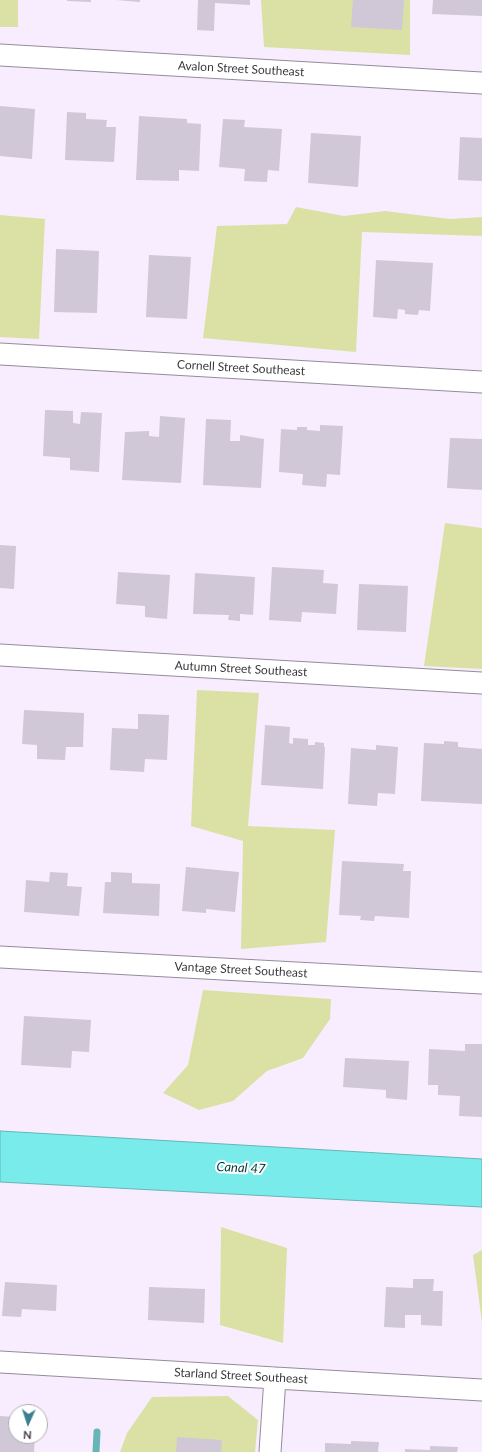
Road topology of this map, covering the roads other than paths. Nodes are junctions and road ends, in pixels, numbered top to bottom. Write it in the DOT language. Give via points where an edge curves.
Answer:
graph roads {
  1 [pos="0,55"];
  2 [pos="482,83"];
  3 [pos="0,354"];
  4 [pos="482,382"];
  5 [pos="0,655"];
  6 [pos="482,683"];
  7 [pos="0,957"];
  8 [pos="482,983"];
  9 [pos="0,1362"];
  10 [pos="275,1378"];
  11 [pos="482,1390"];
  12 [pos="270,1452"];
  1 -- 2 [label="street, Avalon Street Southeast"];
  3 -- 4 [label="street, Cornell Street Southeast"];
  5 -- 6 [label="street, Autumn Street Southeast"];
  7 -- 8 [label="street, Vantage Street Southeast"];
  9 -- 10 [label="street, Starland Street Southeast"];
  10 -- 11 [label="street, Starland Street Southeast"];
  10 -- 12 [label="street"];
}
